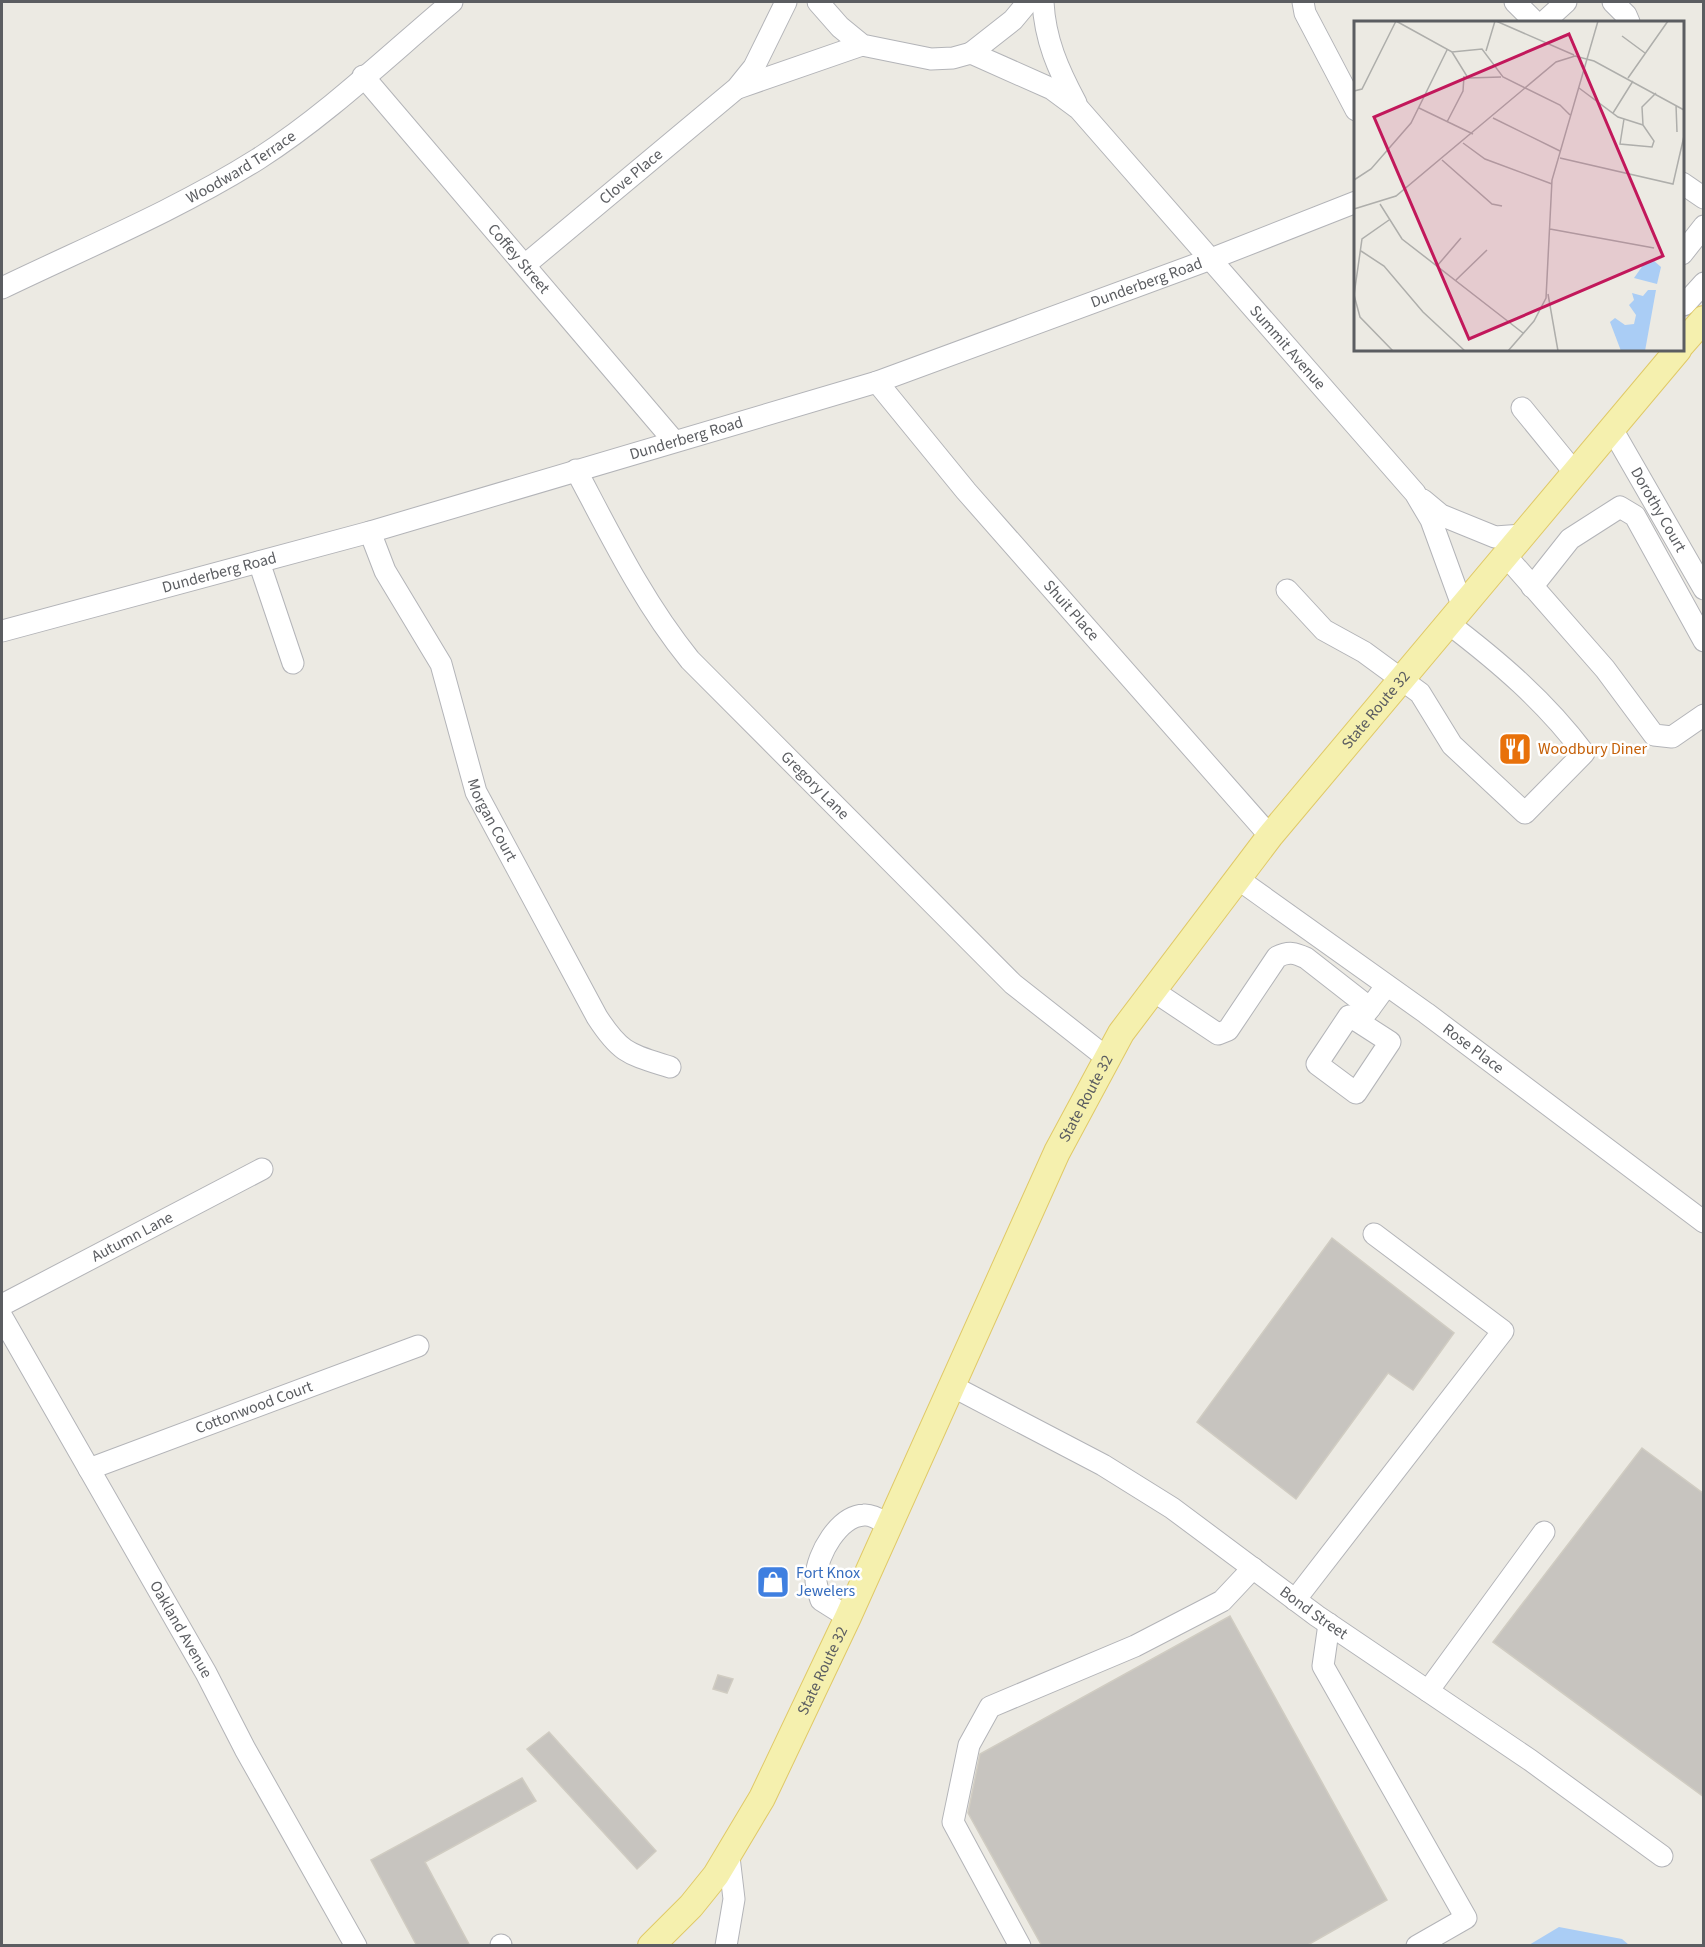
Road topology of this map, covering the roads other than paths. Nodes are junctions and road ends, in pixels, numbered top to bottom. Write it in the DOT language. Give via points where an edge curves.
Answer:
graph roads {
  1 [pos="452,2"];
  2 [pos="786,2"];
  3 [pos="818,2"];
  4 [pos="1028,2"];
  5 [pos="1043,2"];
  6 [pos="1303,2"];
  7 [pos="1515,2"];
  8 [pos="1566,2"];
  9 [pos="1613,2"];
  10 [pos="1534,21"];
  11 [pos="1545,21"];
  12 [pos="1629,21"];
  13 [pos="862,45"];
  14 [pos="971,53"];
  15 [pos="363,76"];
  16 [pos="737,88"];
  17 [pos="1354,106"];
  18 [pos="1079,109"];
  19 [pos="1684,184"];
  20 [pos="1704,198"];
  21 [pos="1354,203"];
  22 [pos="1211,260"];
  23 [pos="525,265"];
  24 [pos="1704,283"];
  25 [pos="2,288"];
  26 [pos="1693,312"];
  27 [pos="1684,341"];
  28 [pos="1677,351"];
  29 [pos="877,382"];
  30 [pos="1522,408"];
  31 [pos="1612,429"];
  32 [pos="674,441"];
  33 [pos="576,470"];
  34 [pos="1575,473"];
  35 [pos="1415,493"];
  36 [pos="370,532"];
  37 [pos="1523,535"];
  38 [pos="1506,556"];
  39 [pos="259,562"];
  40 [pos="1532,587"];
  41 [pos="1704,589"];
  42 [pos="1287,590"];
  43 [pos="1455,614"];
  44 [pos="2,631"];
  45 [pos="1704,641"];
  46 [pos="293,663"];
  47 [pos="1403,678"];
  48 [pos="1704,715"];
  49 [pos="1269,836"];
  50 [pos="1238,879"];
  51 [pos="1386,986"];
  52 [pos="1152,990"];
  53 [pos="1107,1058"];
  54 [pos="670,1066"];
  55 [pos="262,1169"];
  56 [pos="1704,1222"];
  57 [pos="1374,1234"];
  58 [pos="2,1305"];
  59 [pos="2,1317"];
  60 [pos="418,1346"];
  61 [pos="952,1386"];
  62 [pos="89,1469"];
  63 [pos="890,1525"];
  64 [pos="1544,1532"];
  65 [pos="1253,1568"];
  66 [pos="1295,1600"];
  67 [pos="848,1617"];
  68 [pos="1329,1624"];
  69 [pos="1428,1691"];
  70 [pos="1662,1856"];
  71 [pos="729,1857"];
  72 [pos="356,1946"];
  73 [pos="651,1946"];
  74 [pos="726,1946"];
  75 [pos="1020,1946"];
  76 [pos="1417,1946"];
  1 -- 15 [label="street, Woodward Terrace"];
  2 -- 16 [label="street, Clove Place" via="754,68"];
  3 -- 13 [label="street"];
  4 -- 14 [label="street" via="1013,20"];
  5 -- 18 [label="street, Summit Avenue" via="1044,27 1054,61"];
  6 -- 17 [label="street" via="1305,13"];
  7 -- 10 [label="street"];
  8 -- 11 [label="street"];
  9 -- 12 [label="street"];
  13 -- 14 [label="street" via="931,59"];
  13 -- 16 [label="street, Clove Place"];
  14 -- 18 [label="street, Summit Avenue" via="1052,89"];
  15 -- 23 [label="street, Coffey Street"];
  15 -- 25 [label="street, Woodward Terrace" via="294,135 256,160 159,213"];
  16 -- 23 [label="street, Clove Place"];
  18 -- 22 [label="street, Summit Avenue"];
  19 -- 20 [label="street"];
  21 -- 22 [label="street, Dunderberg Road"];
  22 -- 29 [label="street, Dunderberg Road"];
  22 -- 35 [label="street, Summit Avenue"];
  23 -- 32 [label="street, Coffey Street"];
  24 -- 26 [label="street"];
  26 -- 27 [label="main road"];
  28 -- 31 [label="main road, State Route 32"];
  29 -- 32 [label="street, Dunderberg Road"];
  29 -- 49 [label="street, Shuit Place" via="966,491"];
  30 -- 34 [label="street"];
  31 -- 34 [label="main road, State Route 32"];
  31 -- 41 [label="street, Dorothy Court"];
  32 -- 33 [label="street, Dunderberg Road"];
  33 -- 36 [label="street, Dunderberg Road"];
  33 -- 53 [label="street, Gregory Lane" via="631,575 662,626 690,660 1013,984"];
  34 -- 37 [label="main road, State Route 32"];
  35 -- 37 [label="street" via="1441,514 1495,537"];
  35 -- 43 [label="street, Summit Avenue" via="1431,520"];
  36 -- 39 [label="street, Dunderberg Road"];
  36 -- 54 [label="street, Morgan Court" via="385,570 441,664 476,792 597,1017 614,1043 631,1054"];
  37 -- 38 [label="main road, State Route 32"];
  38 -- 40 [label="street"];
  38 -- 43 [label="main road, State Route 32"];
  39 -- 44 [label="street, Dunderberg Road"];
  39 -- 46 [label="street"];
  40 -- 45 [label="street" via="1570,539 1620,507 1635,516"];
  40 -- 48 [label="street" via="1605,669 1654,735 1672,737"];
  42 -- 47 [label="street" via="1324,630"];
  43 -- 47 [label="main road, State Route 32"];
  43 -- 47 [label="street" via="1558,719 1584,753 1525,813 1452,745 1420,693"];
  47 -- 49 [label="main road, State Route 32"];
  49 -- 50 [label="main road, State Route 32"];
  50 -- 51 [label="street, Rose Place"];
  50 -- 52 [label="main road, State Route 32"];
  51 -- 52 [label="street" via="1365,1015 1306,958 1294,952 1277,957 1224,1033 1212,1032"];
  51 -- 56 [label="street, Rose Place"];
  52 -- 53 [label="main road, State Route 32"];
  53 -- 61 [label="main road, State Route 32" via="1057,1152"];
  55 -- 58 [label="street, Autumn Lane"];
  57 -- 66 [label="street" via="1503,1331"];
  59 -- 62 [label="street, Oakland Avenue"];
  60 -- 62 [label="street, Cottonwood Court"];
  61 -- 63 [label="main road, State Route 32"];
  61 -- 65 [label="street, Bond Street" via="1113,1471 1172,1508"];
  62 -- 72 [label="street, Oakland Avenue"];
  63 -- 67 [label="main road, State Route 32"];
  63 -- 67 [label="street" via="866,1514 846,1520 820,1561 816,1578 821,1600"];
  64 -- 69 [label="street"];
  65 -- 66 [label="street, Bond Street"];
  65 -- 75 [label="street" via="1222,1601 1135,1646 990,1707 969,1745 953,1822"];
  66 -- 68 [label="street, Bond Street"];
  67 -- 71 [label="main road, State Route 32" via="762,1798"];
  68 -- 69 [label="street, Bond Street"];
  68 -- 76 [label="street" via="1323,1666 1466,1918"];
  69 -- 70 [label="street, Bond Street"];
  71 -- 73 [label="main road, State Route 32" via="691,1906"];
  71 -- 74 [label="street" via="734,1899"];
}
